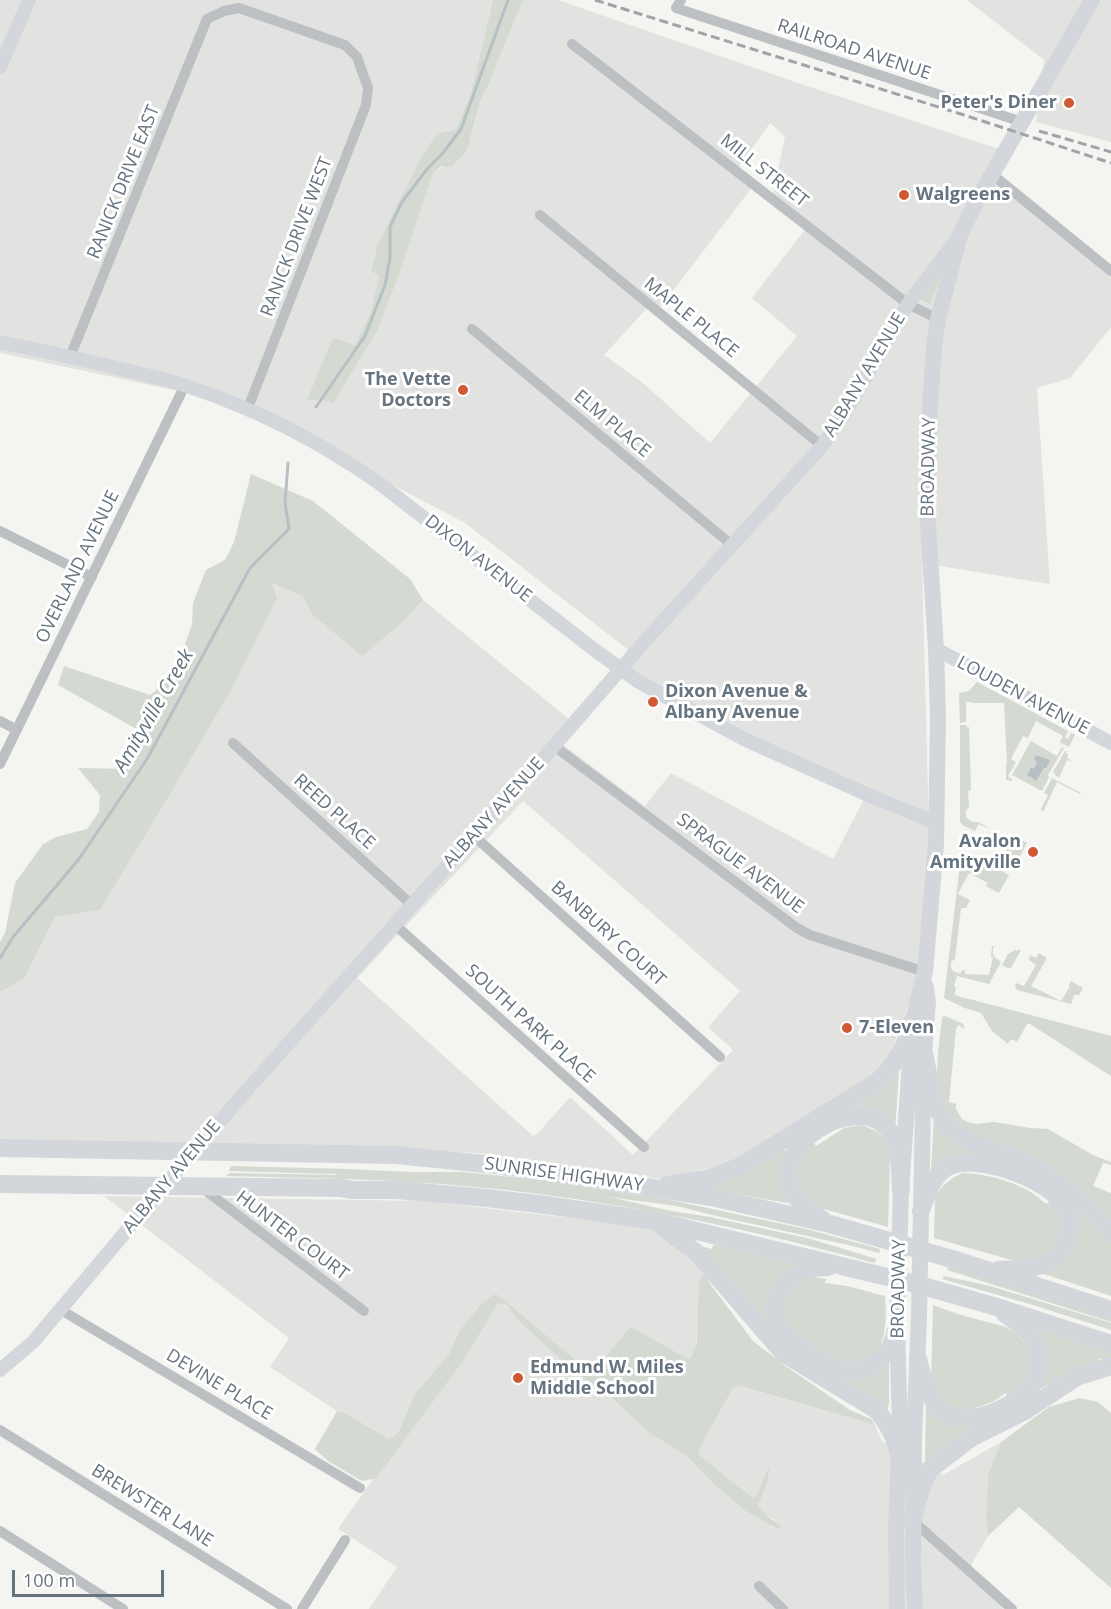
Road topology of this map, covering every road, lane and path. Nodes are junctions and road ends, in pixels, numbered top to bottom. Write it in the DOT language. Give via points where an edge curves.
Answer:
graph roads {
  1 [pos="29,0"];
  2 [pos="1092,0"];
  3 [pos="678,4"];
  4 [pos="573,44"];
  5 [pos="0,66"];
  6 [pos="364,76"];
  7 [pos="1022,122"];
  8 [pos="993,175"];
  9 [pos="540,214"];
  10 [pos="960,236"];
  11 [pos="1111,271"];
  12 [pos="908,304"];
  13 [pos="938,319"];
  14 [pos="472,329"];
  15 [pos="0,342"];
  16 [pos="70,357"];
  17 [pos="185,385"];
  18 [pos="248,408"];
  19 [pos="822,446"];
  20 [pos="0,531"];
  21 [pos="732,545"];
  22 [pos="92,577"];
  23 [pos="936,649"];
  24 [pos="620,668"];
  25 [pos="0,722"];
  26 [pos="17,730"];
  27 [pos="233,742"];
  28 [pos="1111,743"];
  29 [pos="554,746"];
  30 [pos="0,764"];
  31 [pos="937,823"];
  32 [pos="474,836"];
  33 [pos="412,906"];
  34 [pos="394,924"];
  35 [pos="925,972"];
  36 [pos="913,1020"];
  37 [pos="924,1053"];
  38 [pos="720,1057"];
  39 [pos="644,1147"];
  40 [pos="0,1148"];
  41 [pos="193,1152"];
  42 [pos="0,1184"];
  43 [pos="164,1187"];
  44 [pos="201,1187"];
  45 [pos="650,1187"];
  46 [pos="901,1191"];
  47 [pos="921,1214"];
  48 [pos="655,1221"];
  49 [pos="830,1224"];
  50 [pos="1111,1233"];
  51 [pos="841,1265"];
  52 [pos="991,1271"];
  53 [pos="997,1307"];
  54 [pos="61,1310"];
  55 [pos="1111,1310"];
  56 [pos="364,1311"];
  57 [pos="897,1319"];
  58 [pos="1111,1344"];
  59 [pos="918,1359"];
  60 [pos="1111,1366"];
  61 [pos="0,1370"];
  62 [pos="0,1430"];
  63 [pos="899,1455"];
  64 [pos="360,1488"];
  65 [pos="912,1521"];
  66 [pos="0,1532"];
  67 [pos="345,1540"];
  68 [pos="759,1586"];
  69 [pos="123,1609"];
  70 [pos="288,1609"];
  71 [pos="302,1609"];
  72 [pos="783,1609"];
  73 [pos="897,1609"];
  74 [pos="915,1609"];
  75 [pos="1012,1609"];
  1 -- 5 [label="street"];
  2 -- 7 [label="main road, BROADWAY"];
  3 -- 7 [label="street, RAILROAD AVENUE"];
  4 -- 12 [label="street, MILL STREET"];
  6 -- 16 [label="street, RANICK DRIVE EAST" via="357,57 345,45 239,8 207,19"];
  6 -- 18 [label="street, RANICK DRIVE WEST" via="368,88 366,105"];
  7 -- 8 [label="main road, BROADWAY"];
  8 -- 10 [label="main road, BROADWAY"];
  8 -- 11 [label="street"];
  9 -- 19 [label="street, MAPLE PLACE"];
  10 -- 12 [label="street, ALBANY AVENUE"];
  10 -- 13 [label="main road, BROADWAY"];
  12 -- 13 [label="street, MILL STREET"];
  12 -- 19 [label="street, ALBANY AVENUE"];
  13 -- 23 [label="main road, BROADWAY" via="927,508"];
  14 -- 21 [label="street, ELM PLACE"];
  15 -- 16 [label="street, DIXON AVENUE"];
  16 -- 17 [label="street, DIXON AVENUE"];
  17 -- 18 [label="street, DIXON AVENUE"];
  17 -- 22 [label="street, OVERLAND AVENUE"];
  18 -- 24 [label="street, DIXON AVENUE" via="313,441 379,483"];
  19 -- 21 [label="street, ALBANY AVENUE"];
  20 -- 22 [label="street"];
  21 -- 24 [label="street, ALBANY AVENUE"];
  22 -- 26 [label="street, OVERLAND AVENUE"];
  23 -- 28 [label="street, LOUDEN AVENUE"];
  23 -- 31 [label="main road, BROADWAY"];
  24 -- 29 [label="street, ALBANY AVENUE"];
  24 -- 31 [label="street, DIXON AVENUE" via="744,739"];
  25 -- 26 [label="street"];
  26 -- 30 [label="street, OVERLAND AVENUE"];
  27 -- 33 [label="street, REED PLACE"];
  29 -- 32 [label="street, ALBANY AVENUE"];
  29 -- 35 [label="street, SPRAGUE AVENUE" via="810,935"];
  31 -- 35 [label="main road, BROADWAY"];
  32 -- 33 [label="street, ALBANY AVENUE"];
  32 -- 38 [label="street, BANBURY COURT"];
  33 -- 34 [label="street, ALBANY AVENUE"];
  34 -- 39 [label="street, SOUTH PARK PLACE"];
  34 -- 41 [label="street, ALBANY AVENUE"];
  35 -- 36 [label="main road, BROADWAY"];
  35 -- 37 [label="main road, BROADWAY" via="928,1002"];
  36 -- 45 [label="highway" via="896,1061 877,1082 739,1167 707,1179"];
  36 -- 46 [label="main road, BROADWAY"];
  37 -- 47 [label="main road, BROADWAY"];
  37 -- 50 [label="highway" via="938,1110 956,1134 1053,1179 1096,1214"];
  40 -- 41 [label="highway, SUNRISE HIGHWAY"];
  41 -- 43 [label="street, ALBANY AVENUE"];
  41 -- 45 [label="highway, SUNRISE HIGHWAY" via="396,1155"];
  42 -- 43 [label="highway, SUNRISE HIGHWAY"];
  43 -- 44 [label="highway, SUNRISE HIGHWAY"];
  43 -- 54 [label="street, ALBANY AVENUE"];
  44 -- 48 [label="highway, SUNRISE HIGHWAY" via="397,1190"];
  44 -- 56 [label="street, HUNTER COURT"];
  45 -- 49 [label="highway, SUNRISE HIGHWAY"];
  46 -- 49 [label="highway" via="898,1155 889,1130 865,1115 842,1118 800,1145 788,1170 795,1196"];
  46 -- 57 [label="main road, BROADWAY"];
  47 -- 52 [label="highway" via="937,1177 959,1163 998,1167 1054,1193 1068,1215 1068,1237 1056,1257 1033,1267"];
  47 -- 59 [label="main road, BROADWAY"];
  48 -- 51 [label="highway, SUNRISE HIGHWAY"];
  48 -- 63 [label="highway" via="697,1253 783,1353 875,1409"];
  49 -- 52 [label="highway, SUNRISE HIGHWAY"];
  51 -- 53 [label="highway, SUNRISE HIGHWAY"];
  51 -- 57 [label="highway" via="807,1269 787,1281 778,1296 776,1315 787,1336 835,1369 862,1370 886,1354"];
  52 -- 55 [label="highway, SUNRISE HIGHWAY"];
  53 -- 58 [label="highway, SUNRISE HIGHWAY"];
  53 -- 59 [label="highway" via="1035,1341 1039,1359 1036,1374 1021,1398 972,1418 956,1418 933,1402"];
  54 -- 61 [label="street, ALBANY AVENUE" via="33,1342"];
  54 -- 64 [label="street, DEVINE PLACE"];
  57 -- 63 [label="main road, BROADWAY"];
  59 -- 65 [label="main road, BROADWAY"];
  60 -- 65 [label="highway" via="1077,1377 1026,1411 970,1438 929,1470"];
  62 -- 70 [label="street, BREWSTER LANE"];
  63 -- 73 [label="main road, BROADWAY"];
  65 -- 74 [label="main road, BROADWAY"];
  65 -- 75 [label="street"];
  66 -- 69 [label="street"];
  67 -- 71 [label="street"];
  68 -- 72 [label="street"];
}
